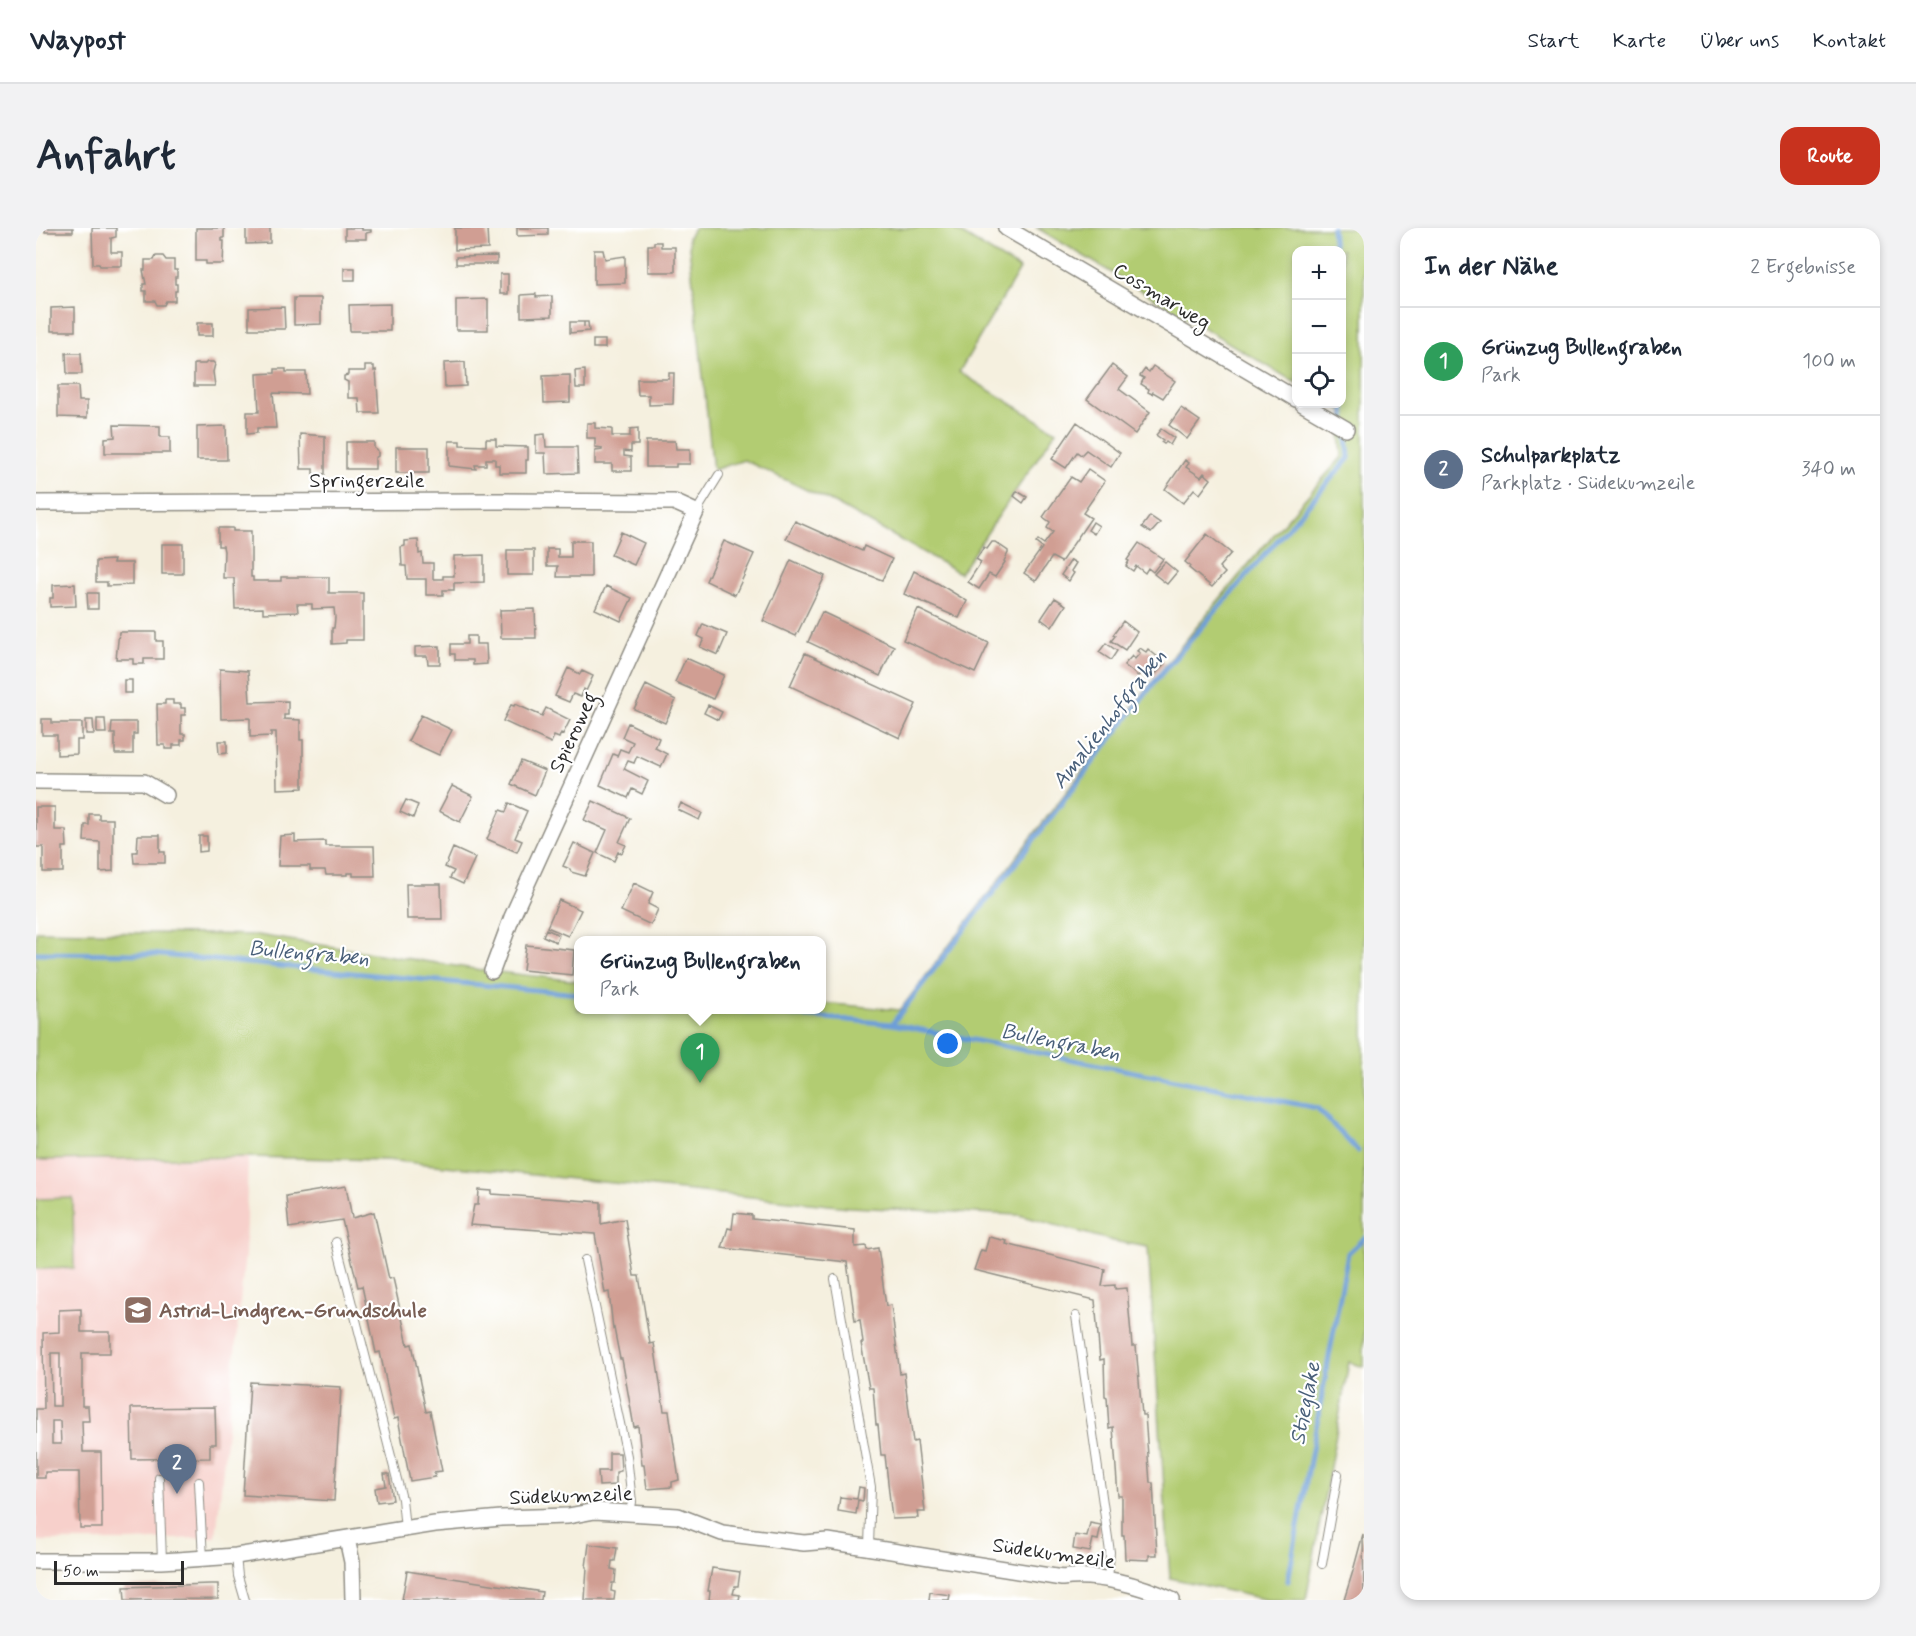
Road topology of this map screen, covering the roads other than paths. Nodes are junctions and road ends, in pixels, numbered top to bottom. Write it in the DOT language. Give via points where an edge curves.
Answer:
graph roads {
  1 [pos="1006,228"];
  2 [pos="1292,397"];
  3 [pos="1311,408"];
  4 [pos="1346,429"];
  5 [pos="719,475"];
  6 [pos="36,503"];
  7 [pos="696,512"];
  8 [pos="36,781"];
  9 [pos="166,795"];
  10 [pos="492,971"];
  11 [pos="336,1242"];
  12 [pos="585,1260"];
  13 [pos="835,1279"];
  14 [pos="1076,1316"];
  15 [pos="1338,1474"];
  16 [pos="159,1478"];
  17 [pos="199,1482"];
  18 [pos="630,1513"];
  19 [pos="405,1529"];
  20 [pos="347,1539"];
  21 [pos="869,1546"];
  22 [pos="236,1556"];
  23 [pos="203,1558"];
  24 [pos="36,1561"];
  25 [pos="162,1561"];
  26 [pos="1322,1564"];
  27 [pos="1108,1581"];
  28 [pos="245,1600"];
  29 [pos="353,1600"];
  30 [pos="1172,1600"];
  1 -- 2 [label="street, Cosmarweg"];
  3 -- 4 [label="street"];
  5 -- 7 [label="lane"];
  6 -- 7 [label="street, Springerzeile" via="674,502"];
  7 -- 10 [label="street, Spieroweg" via="512,916"];
  8 -- 9 [label="street" via="144,782"];
  11 -- 19 [label="lane" via="402,1499"];
  12 -- 18 [label="lane" via="627,1456"];
  13 -- 21 [label="lane" via="872,1487"];
  14 -- 27 [label="lane" via="1110,1552"];
  15 -- 26 [label="lane"];
  16 -- 25 [label="lane"];
  17 -- 23 [label="lane"];
  18 -- 19 [label="street, Südekumzeile" via="596,1511 568,1516 468,1520"];
  18 -- 21 [label="street, Südekumzeile" via="678,1516 722,1533"];
  19 -- 20 [label="street, Südekumzeile"];
  20 -- 22 [label="street, Südekumzeile"];
  20 -- 29 [label="street"];
  21 -- 27 [label="street, Südekumzeile" via="1062,1578 1077,1575"];
  22 -- 23 [label="street, Südekumzeile"];
  22 -- 28 [label="lane"];
  23 -- 25 [label="street, Südekumzeile"];
  24 -- 25 [label="street, Südekumzeile"];
  27 -- 30 [label="street, Südekumzeile" via="1148,1588"];
}
